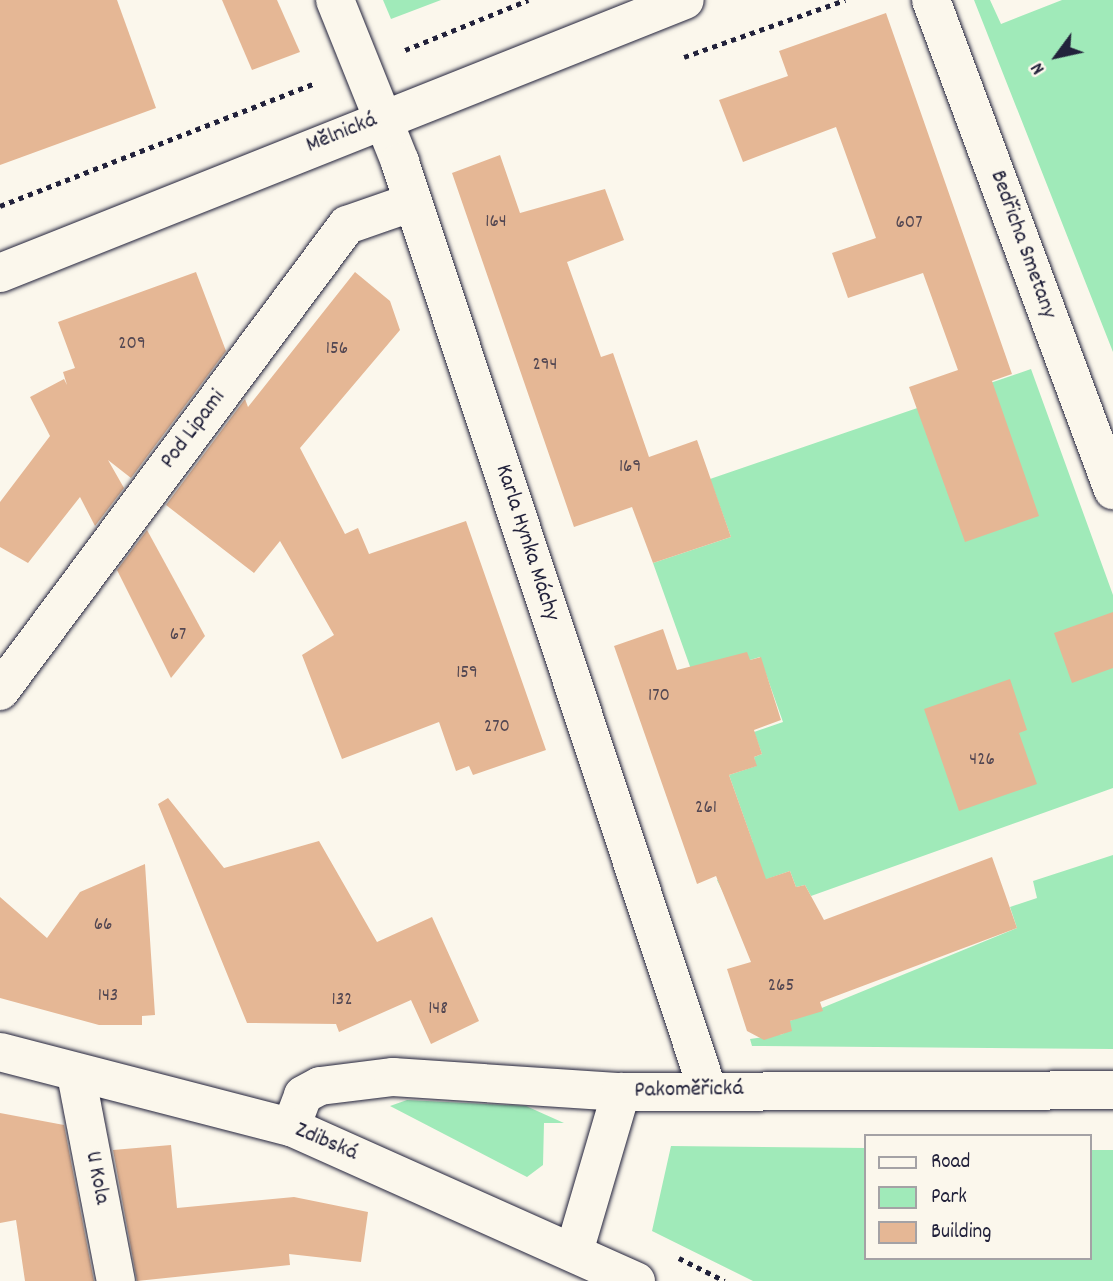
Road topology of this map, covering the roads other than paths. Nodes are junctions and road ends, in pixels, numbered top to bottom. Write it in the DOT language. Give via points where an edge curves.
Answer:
graph roads {
  1 [pos="335,0"];
  2 [pos="685,0"];
  3 [pos="930,0"];
  4 [pos="384,117"];
  5 [pos="413,202"];
  6 [pos="0,273"];
  7 [pos="1113,490"];
  8 [pos="0,691"];
  9 [pos="0,1052"];
  10 [pos="76,1074"];
  11 [pos="1113,1090"];
  12 [pos="708,1091"];
  13 [pos="621,1092"];
  14 [pos="291,1127"];
  15 [pos="574,1252"];
  16 [pos="116,1281"];
  17 [pos="636,1281"];
  1 -- 4 [label="street, Karla Hynka Máchy"];
  2 -- 4 [label="street, Mělnická"];
  3 -- 7 [label="street, Bedřicha Smetany"];
  4 -- 5 [label="street, Karla Hynka Máchy"];
  4 -- 6 [label="street, Mělnická"];
  5 -- 8 [label="street, Pod Lipami" via="347,225"];
  5 -- 12 [label="street, Karla Hynka Máchy"];
  9 -- 10 [label="street, Zdibská"];
  10 -- 14 [label="street, Zdibská"];
  10 -- 16 [label="street, U Kola"];
  11 -- 12 [label="street, Pakoměřická"];
  12 -- 13 [label="street, Pakoměřická"];
  13 -- 14 [label="street, Pakoměřická" via="393,1077 320,1086 303,1095"];
  13 -- 15 [label="street"];
  14 -- 15 [label="street, Zdibská"];
  15 -- 17 [label="street, Zdibská"];
}
